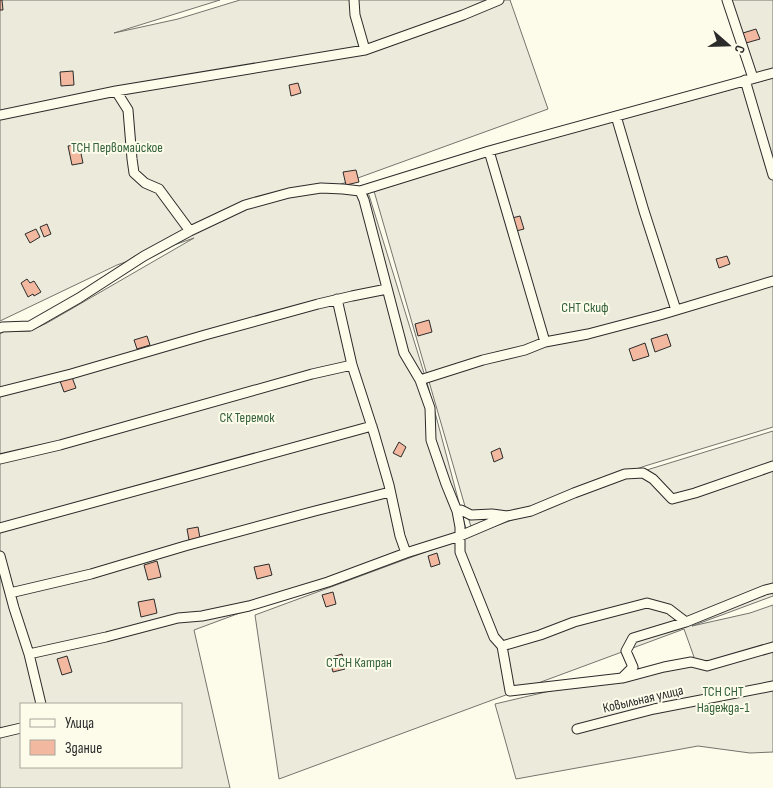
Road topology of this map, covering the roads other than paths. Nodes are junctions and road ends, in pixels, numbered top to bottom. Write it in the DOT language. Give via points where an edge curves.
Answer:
graph roads {
  1 [pos="354,0"];
  2 [pos="499,0"];
  3 [pos="727,0"];
  4 [pos="364,50"];
  5 [pos="773,73"];
  6 [pos="749,79"];
  7 [pos="116,91"];
  8 [pos="0,115"];
  9 [pos="616,116"];
  10 [pos="489,151"];
  11 [pos="773,175"];
  12 [pos="360,191"];
  13 [pos="190,231"];
  14 [pos="773,281"];
  15 [pos="387,289"];
  16 [pos="337,299"];
  17 [pos="676,310"];
  18 [pos="0,328"];
  19 [pos="546,342"];
  20 [pos="352,365"];
  21 [pos="420,380"];
  22 [pos="0,392"];
  23 [pos="372,426"];
  24 [pos="0,459"];
  25 [pos="773,466"];
  26 [pos="390,492"];
  27 [pos="458,511"];
  28 [pos="507,516"];
  29 [pos="0,528"];
  30 [pos="460,536"];
  31 [pos="406,553"];
  32 [pos="0,556"];
  33 [pos="773,588"];
  34 [pos="10,593"];
  35 [pos="686,622"];
  36 [pos="502,646"];
  37 [pos="773,647"];
  38 [pos="29,654"];
  39 [pos="622,678"];
  40 [pos="773,686"];
  41 [pos="41,703"];
  42 [pos="20,728"];
  43 [pos="577,729"];
  44 [pos="0,733"];
  1 -- 4 [label="street"];
  2 -- 4 [label="street"];
  3 -- 6 [label="street"];
  4 -- 7 [label="street"];
  5 -- 6 [label="street"];
  6 -- 9 [label="street"];
  6 -- 11 [label="street"];
  7 -- 8 [label="street"];
  7 -- 13 [label="street" via="128,110 134,173 159,189"];
  9 -- 10 [label="street"];
  9 -- 17 [label="street"];
  10 -- 12 [label="street"];
  10 -- 19 [label="street"];
  12 -- 13 [label="street" via="321,188 289,193 245,205"];
  12 -- 15 [label="street"];
  13 -- 18 [label="street" via="30,326"];
  14 -- 17 [label="street"];
  15 -- 16 [label="street"];
  15 -- 21 [label="street" via="404,353"];
  16 -- 20 [label="street"];
  16 -- 22 [label="street"];
  17 -- 19 [label="street"];
  19 -- 21 [label="street"];
  20 -- 23 [label="street"];
  20 -- 24 [label="street"];
  21 -- 27 [label="street" via="430,408 430,440"];
  23 -- 26 [label="street"];
  23 -- 29 [label="street"];
  25 -- 28 [label="street" via="672,499 643,473 625,474"];
  26 -- 31 [label="street"];
  26 -- 34 [label="street"];
  27 -- 28 [label="street" via="471,515"];
  27 -- 30 [label="street"];
  28 -- 30 [label="street"];
  30 -- 31 [label="street"];
  30 -- 36 [label="street" via="460,552 494,637"];
  31 -- 38 [label="street" via="328,582 249,606 178,618"];
  32 -- 34 [label="street"];
  33 -- 35 [label="street"];
  34 -- 38 [label="street"];
  35 -- 36 [label="street" via="669,609 647,603 574,622"];
  35 -- 39 [label="street" via="633,638 626,651 633,667"];
  36 -- 39 [label="street" via="510,692"];
  37 -- 39 [label="street" via="707,666 691,662"];
  38 -- 41 [label="street"];
  40 -- 43 [label="street, Ковыльная улица" via="654,709"];
  42 -- 44 [label="street"];
}
